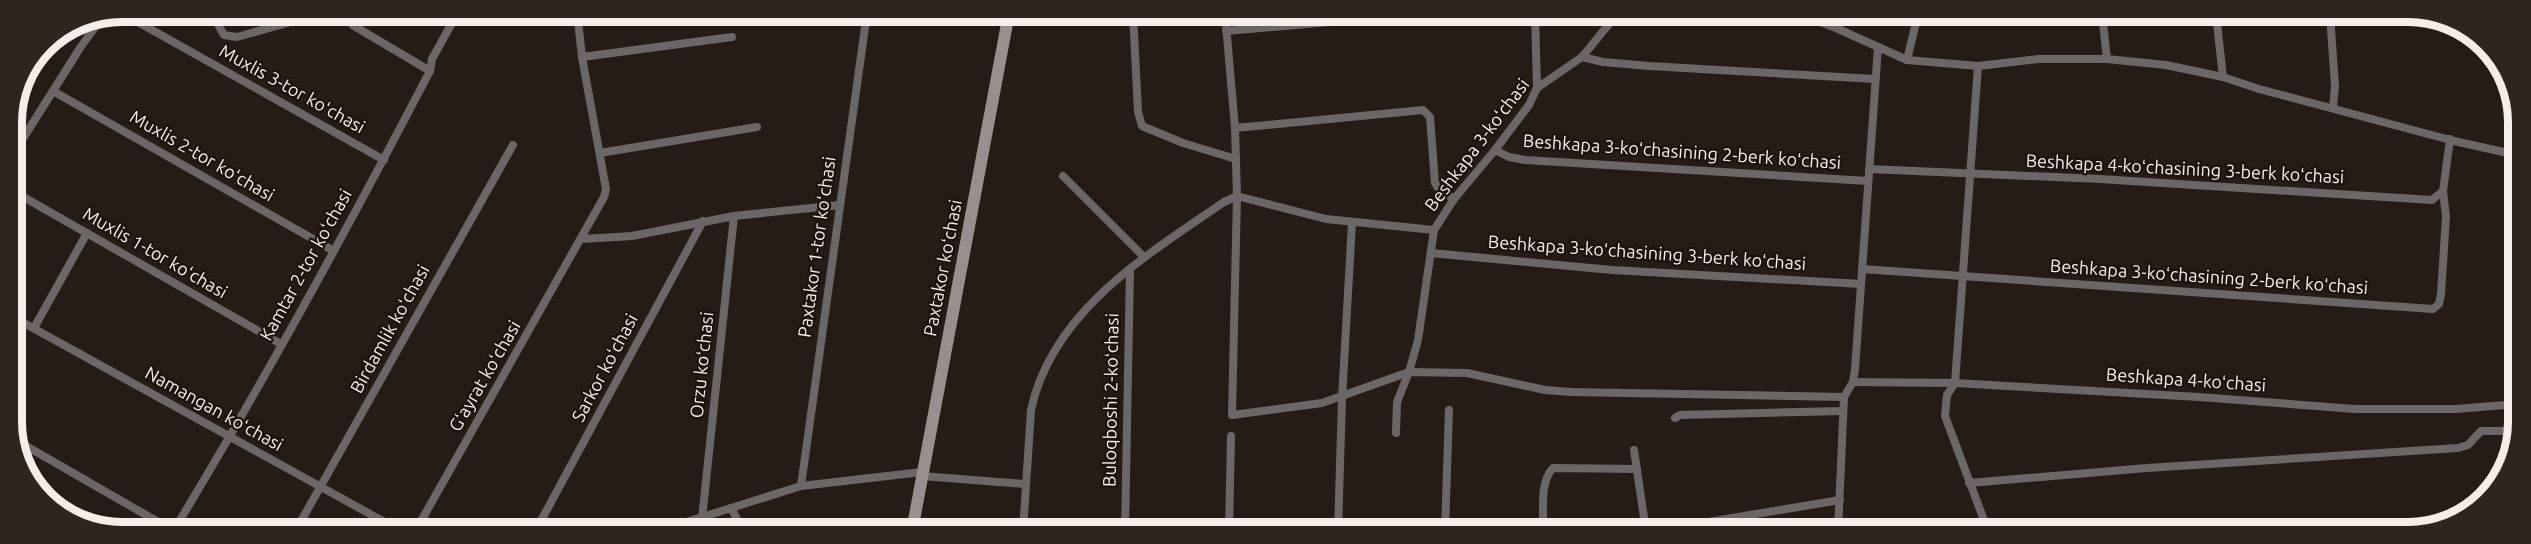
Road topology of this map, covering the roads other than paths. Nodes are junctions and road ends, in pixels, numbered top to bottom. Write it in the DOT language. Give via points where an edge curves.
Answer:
graph roads {
  1 [pos="138,22"];
  2 [pos="217,22"];
  3 [pos="290,22"];
  4 [pos="350,22"];
  5 [pos="452,22"];
  6 [pos="578,22"];
  7 [pos="866,22"];
  8 [pos="1007,22"];
  9 [pos="1133,22"];
  10 [pos="1226,22"];
  11 [pos="1330,22"];
  12 [pos="1535,22"];
  13 [pos="1611,22"];
  14 [pos="1819,22"];
  15 [pos="1916,22"];
  16 [pos="2103,22"];
  17 [pos="2217,22"];
  18 [pos="2331,22"];
  19 [pos="96,26"];
  20 [pos="1226,31"];
  21 [pos="732,37"];
  22 [pos="1878,47"];
  23 [pos="582,57"];
  24 [pos="1582,57"];
  25 [pos="2107,59"];
  26 [pos="1907,60"];
  27 [pos="1978,66"];
  28 [pos="430,71"];
  29 [pos="2223,77"];
  30 [pos="1875,79"];
  31 [pos="1537,88"];
  32 [pos="53,91"];
  33 [pos="2334,108"];
  34 [pos="758,127"];
  35 [pos="1235,128"];
  36 [pos="23,139"];
  37 [pos="2450,140"];
  38 [pos="513,145"];
  39 [pos="1496,150"];
  40 [pos="600,153"];
  41 [pos="2508,153"];
  42 [pos="1236,159"];
  43 [pos="384,160"];
  44 [pos="1869,169"];
  45 [pos="1971,175"];
  46 [pos="1063,176"];
  47 [pos="1868,181"];
  48 [pos="2443,191"];
  49 [pos="1237,196"];
  50 [pos="23,197"];
  51 [pos="1454,199"];
  52 [pos="840,205"];
  53 [pos="734,216"];
  54 [pos="703,221"];
  55 [pos="1352,223"];
  56 [pos="1434,230"];
  57 [pos="87,233"];
  58 [pos="582,239"];
  59 [pos="334,250"];
  60 [pos="1431,253"];
  61 [pos="1144,257"];
  62 [pos="1130,269"];
  63 [pos="1862,269"];
  64 [pos="1962,275"];
  65 [pos="1861,284"];
  66 [pos="22,321"];
  67 [pos="34,327"];
  68 [pos="280,344"];
  69 [pos="1409,372"];
  70 [pos="1853,381"];
  71 [pos="1955,383"];
  72 [pos="1844,397"];
  73 [pos="1342,398"];
  74 [pos="2508,405"];
  75 [pos="1449,410"];
  76 [pos="1843,411"];
  77 [pos="1675,418"];
  78 [pos="2508,431"];
  79 [pos="1396,433"];
  80 [pos="231,436"];
  81 [pos="1231,436"];
  82 [pos="25,446"];
  83 [pos="1634,450"];
  84 [pos="1637,469"];
  85 [pos="922,474"];
  86 [pos="1969,483"];
  87 [pos="1026,484"];
  88 [pos="320,486"];
  89 [pos="801,486"];
  90 [pos="1840,500"];
  91 [pos="731,508"];
  92 [pos="702,519"];
  93 [pos="159,522"];
  94 [pos="178,522"];
  95 [pos="300,522"];
  96 [pos="385,522"];
  97 [pos="421,522"];
  98 [pos="540,522"];
  99 [pos="691,522"];
  100 [pos="739,522"];
  101 [pos="914,522"];
  102 [pos="1024,522"];
  103 [pos="1125,522"];
  104 [pos="1229,522"];
  105 [pos="1338,522"];
  106 [pos="1445,522"];
  107 [pos="1543,522"];
  108 [pos="1645,522"];
  109 [pos="1708,522"];
  110 [pos="1839,522"];
  111 [pos="1984,522"];
  1 -- 43 [label="street, Muxlis 3-tor koʻchasi"];
  2 -- 3 [label="street" via="224,35 237,37"];
  4 -- 28 [label="street"];
  5 -- 28 [label="street, Kamtar 2-tor koʻchasi" via="432,59"];
  6 -- 23 [label="street, Gʻayrat koʻchasi"];
  7 -- 52 [label="street, Paxtakor 1-tor koʻchasi"];
  8 -- 85 [label="main road, Paxtakor koʻchasi"];
  9 -- 42 [label="street" via="1142,126"];
  10 -- 20 [label="street"];
  11 -- 20 [label="street"];
  12 -- 31 [label="street"];
  13 -- 24 [label="street, Beshkapa 3-koʻchasi"];
  14 -- 22 [label="street"];
  15 -- 26 [label="street"];
  16 -- 25 [label="street"];
  17 -- 29 [label="street"];
  18 -- 33 [label="street"];
  19 -- 32 [label="street"];
  20 -- 35 [label="street"];
  21 -- 23 [label="street"];
  22 -- 26 [label="street"];
  22 -- 30 [label="street"];
  23 -- 40 [label="street, Gʻayrat koʻchasi"];
  24 -- 30 [label="street" via="1649,66"];
  24 -- 31 [label="street, Beshkapa 3-koʻchasi"];
  25 -- 27 [label="street" via="2039,59"];
  25 -- 29 [label="street" via="2166,64"];
  26 -- 27 [label="street"];
  27 -- 45 [label="street"];
  28 -- 43 [label="street, Kamtar 2-tor koʻchasi"];
  29 -- 33 [label="street"];
  30 -- 44 [label="street"];
  31 -- 39 [label="street, Beshkapa 3-koʻchasi"];
  32 -- 36 [label="street"];
  32 -- 59 [label="street, Muxlis 2-tor koʻchasi"];
  33 -- 37 [label="street"];
  34 -- 40 [label="street"];
  35 -- 42 [label="street"];
  35 -- 51 [label="street" via="1422,110 1430,117 1435,183"];
  37 -- 41 [label="street"];
  37 -- 48 [label="street"];
  38 -- 88 [label="street, Birdamlik koʻchasi"];
  39 -- 47 [label="street, Beshkapa 3-koʻchasining 2-berk koʻchasi" via="1525,160"];
  39 -- 51 [label="street, Beshkapa 3-koʻchasi"];
  40 -- 58 [label="street, Gʻayrat koʻchasi" via="606,189"];
  42 -- 49 [label="street"];
  43 -- 59 [label="street, Kamtar 2-tor koʻchasi"];
  44 -- 45 [label="street, Beshkapa 4-koʻchasining 3-berk koʻchasi"];
  44 -- 47 [label="street"];
  45 -- 48 [label="street, Beshkapa 4-koʻchasining 3-berk koʻchasi" via="2242,187 2418,201 2432,200"];
  45 -- 64 [label="street"];
  46 -- 61 [label="street"];
  47 -- 63 [label="street"];
  48 -- 64 [label="street, Beshkapa 3-koʻchasining 2-berk koʻchasi" via="2441,294 2433,309"];
  49 -- 55 [label="street"];
  49 -- 61 [label="street"];
  49 -- 73 [label="street" via="1232,415"];
  50 -- 57 [label="street, Muxlis 1-tor koʻchasi"];
  51 -- 56 [label="street, Beshkapa 3-koʻchasi"];
  52 -- 53 [label="street"];
  52 -- 89 [label="street, Paxtakor 1-tor koʻchasi"];
  53 -- 54 [label="street"];
  53 -- 92 [label="street, Orzu koʻchasi"];
  54 -- 58 [label="street" via="632,236"];
  54 -- 98 [label="street, Sarkor koʻchasi"];
  55 -- 56 [label="street"];
  55 -- 73 [label="street"];
  56 -- 60 [label="street, Beshkapa 3-koʻchasi"];
  57 -- 67 [label="street"];
  57 -- 68 [label="street, Muxlis 1-tor koʻchasi"];
  58 -- 97 [label="street, Gʻayrat koʻchasi"];
  59 -- 68 [label="street, Kamtar 2-tor koʻchasi"];
  60 -- 65 [label="street, Beshkapa 3-koʻchasining 3-berk koʻchasi" via="1612,270"];
  60 -- 69 [label="street, Beshkapa 3-koʻchasi" via="1418,340"];
  61 -- 62 [label="street"];
  62 -- 87 [label="street" via="1091,302 1048,364 1031,411"];
  62 -- 103 [label="street, Buloqboshi 2-koʻchasi"];
  63 -- 64 [label="street, Beshkapa 3-koʻchasining 2-berk koʻchasi"];
  63 -- 65 [label="street"];
  64 -- 71 [label="street"];
  65 -- 70 [label="street"];
  66 -- 67 [label="street, Namangan koʻchasi"];
  67 -- 80 [label="street, Namangan koʻchasi"];
  68 -- 80 [label="street, Kamtar 2-tor koʻchasi"];
  69 -- 72 [label="street" via="1467,373 1571,392"];
  69 -- 73 [label="street"];
  69 -- 79 [label="street, Beshkapa 3-koʻchasi" via="1396,402"];
  70 -- 71 [label="street, Beshkapa 4-koʻchasi"];
  70 -- 72 [label="street"];
  71 -- 74 [label="street, Beshkapa 4-koʻchasi" via="2355,409"];
  71 -- 86 [label="street" via="1947,395 1945,416"];
  72 -- 76 [label="street"];
  73 -- 105 [label="street"];
  75 -- 106 [label="street"];
  76 -- 77 [label="street"];
  76 -- 90 [label="street"];
  78 -- 86 [label="street" via="2481,431 2468,445 2458,448"];
  80 -- 88 [label="street, Namangan koʻchasi"];
  80 -- 94 [label="street, Kamtar 2-tor koʻchasi"];
  81 -- 104 [label="street"];
  82 -- 93 [label="street"];
  83 -- 84 [label="street"];
  84 -- 107 [label="street" via="1553,468 1548,472 1544,489"];
  84 -- 108 [label="street"];
  85 -- 87 [label="street"];
  85 -- 89 [label="street"];
  85 -- 101 [label="main road, Paxtakor koʻchasi"];
  86 -- 111 [label="street"];
  87 -- 102 [label="street"];
  88 -- 95 [label="street, Birdamlik koʻchasi"];
  88 -- 96 [label="street, Namangan koʻchasi"];
  89 -- 91 [label="street"];
  90 -- 109 [label="street"];
  90 -- 110 [label="street"];
  91 -- 92 [label="street"];
  91 -- 100 [label="street"];
  92 -- 99 [label="street"];
}
